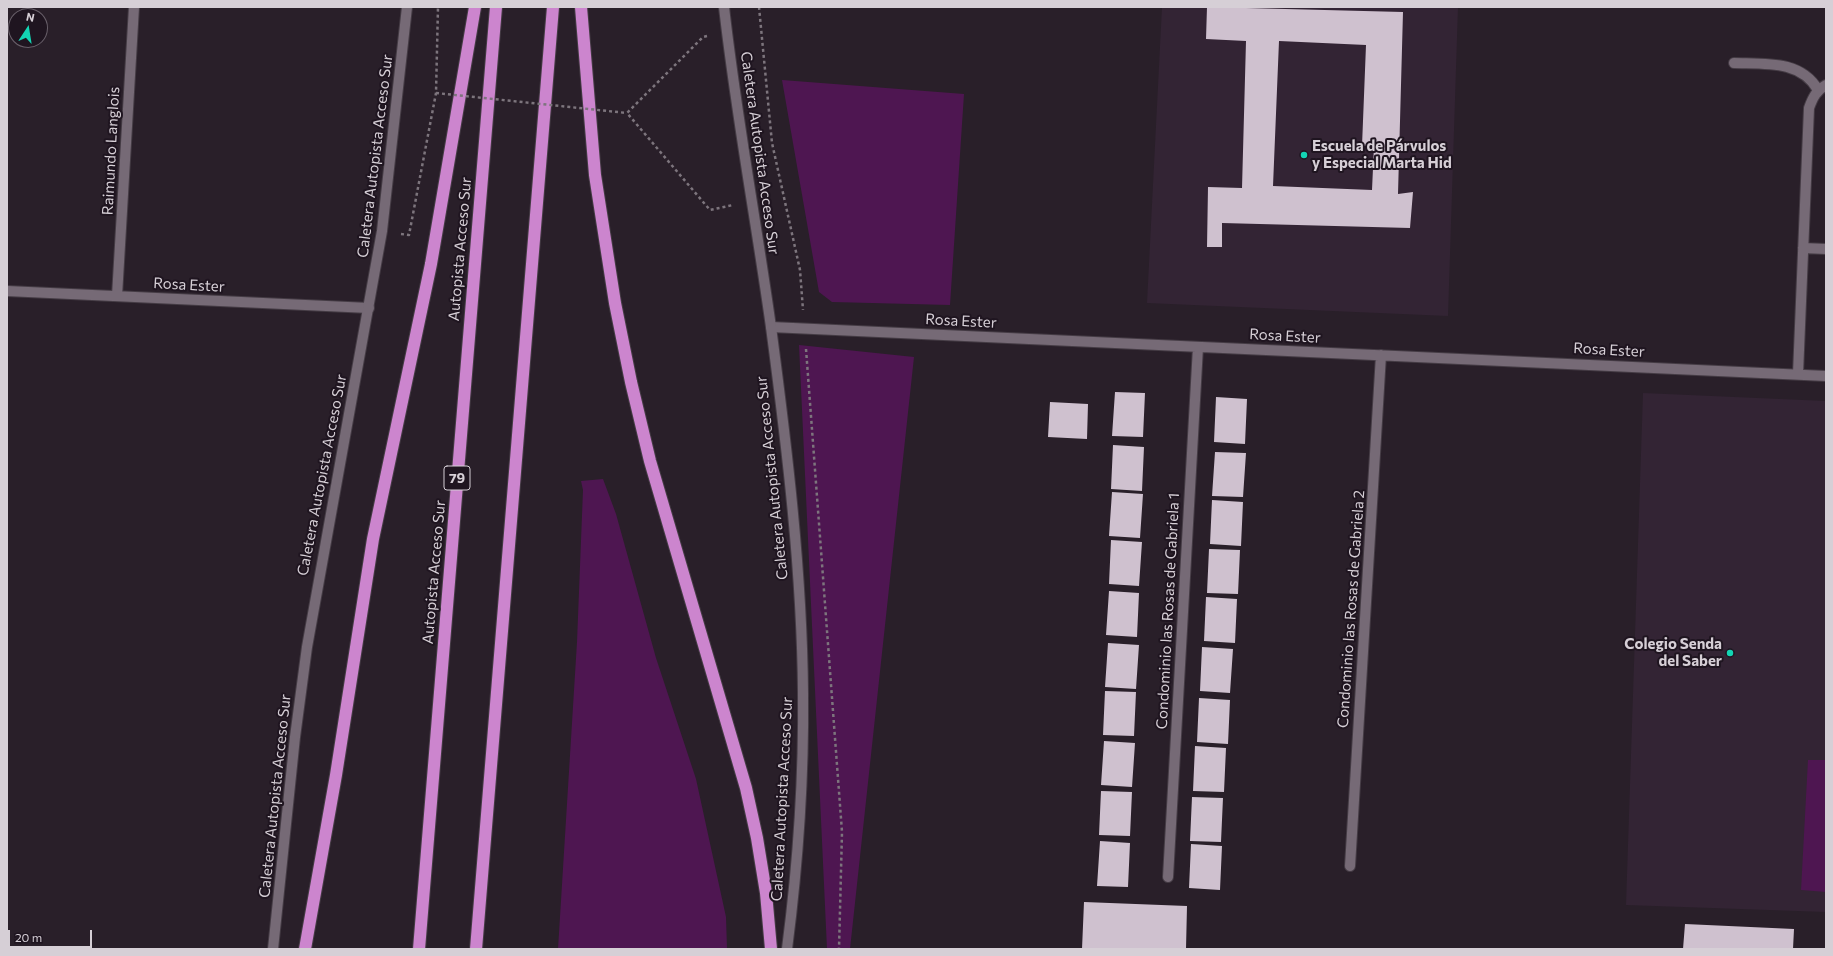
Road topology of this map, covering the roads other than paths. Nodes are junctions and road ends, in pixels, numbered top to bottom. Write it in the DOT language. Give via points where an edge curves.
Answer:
graph roads {
  1 [pos="134,7"];
  2 [pos="407,7"];
  3 [pos="475,7"];
  4 [pos="496,7"];
  5 [pos="553,7"];
  6 [pos="581,7"];
  7 [pos="724,7"];
  8 [pos="1734,63"];
  9 [pos="1822,88"];
  10 [pos="1803,248"];
  11 [pos="1826,249"];
  12 [pos="7,291"];
  13 [pos="117,296"];
  14 [pos="369,308"];
  15 [pos="771,327"];
  16 [pos="1198,347"];
  17 [pos="1381,355"];
  18 [pos="1798,374"];
  19 [pos="1826,376"];
  20 [pos="1350,866"];
  21 [pos="1168,877"];
  22 [pos="273,949"];
  23 [pos="305,949"];
  24 [pos="419,949"];
  25 [pos="476,949"];
  26 [pos="771,949"];
  27 [pos="787,949"];
  1 -- 13 [label="street, Raimundo Langlois"];
  2 -- 14 [label="street, Caletera Autopista Acceso Sur" via="382,231"];
  3 -- 23 [label="highway" via="431,264 373,539 336,775"];
  4 -- 24 [label="highway, Autopista Acceso Sur / 79"];
  5 -- 25 [label="highway"];
  6 -- 26 [label="highway" via="595,175 616,310 650,461 746,788 765,885"];
  7 -- 15 [label="street, Caletera Autopista Acceso Sur" via="738,117"];
  8 -- 9 [label="street" via="1777,65 1798,70"];
  9 -- 10 [label="street" via="1812,98 1810,108"];
  10 -- 11 [label="street"];
  10 -- 18 [label="street"];
  12 -- 13 [label="street, Rosa Ester"];
  13 -- 14 [label="street, Rosa Ester"];
  14 -- 22 [label="street, Caletera Autopista Acceso Sur" via="307,647"];
  15 -- 16 [label="street, Rosa Ester"];
  15 -- 27 [label="street, Caletera Autopista Acceso Sur" via="795,536 803,692 798,837"];
  16 -- 17 [label="street, Rosa Ester"];
  16 -- 21 [label="street, Condominio las Rosas de Gabriela 1"];
  17 -- 18 [label="street, Rosa Ester"];
  17 -- 20 [label="street, Condominio las Rosas de Gabriela 2"];
  18 -- 19 [label="street, Rosa Ester"];
}
